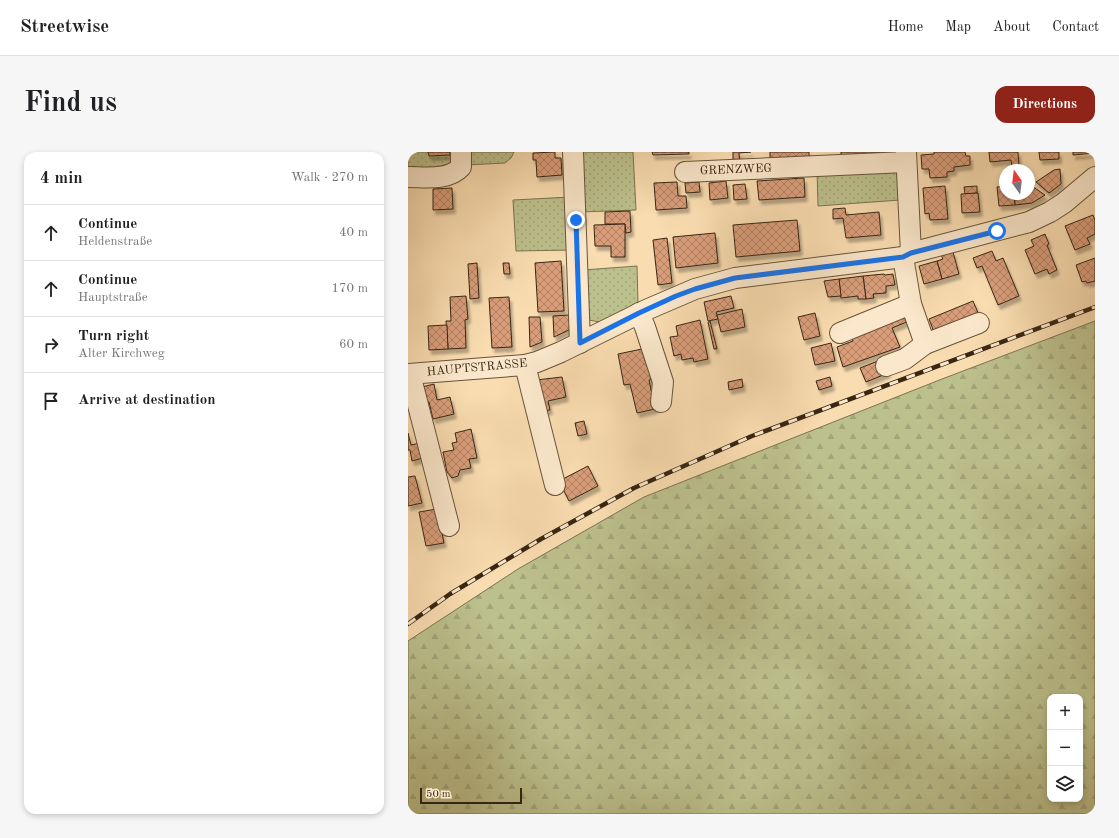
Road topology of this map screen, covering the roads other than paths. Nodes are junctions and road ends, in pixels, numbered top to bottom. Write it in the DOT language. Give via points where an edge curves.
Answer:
graph roads {
  1 [pos="460,152"];
  2 [pos="573,152"];
  3 [pos="906,157"];
  4 [pos="685,172"];
  5 [pos="408,177"];
  6 [pos="1095,177"];
  7 [pos="907,255"];
  8 [pos="911,304"];
  9 [pos="639,313"];
  10 [pos="979,323"];
  11 [pos="840,333"];
  12 [pos="580,343"];
  13 [pos="925,344"];
  14 [pos="525,364"];
  15 [pos="886,366"];
  16 [pos="409,374"];
  17 [pos="661,402"];
  18 [pos="555,485"];
  19 [pos="449,526"];
  1 -- 5 [label="street" via="461,167 455,173 447,176"];
  2 -- 12 [label="street"];
  3 -- 4 [label="street, GRENZWEG"];
  3 -- 7 [label="street, GRENZWEG"];
  6 -- 7 [label="street, HAUPTSTRASSE" via="1064,203 1029,222"];
  7 -- 8 [label="street, GRENZWEG"];
  7 -- 9 [label="street, HAUPTSTRASSE" via="735,278 695,289"];
  8 -- 11 [label="street"];
  8 -- 13 [label="street, GRENZWEG"];
  9 -- 12 [label="street, HAUPTSTRASSE"];
  9 -- 17 [label="street" via="663,382"];
  10 -- 13 [label="street"];
  12 -- 14 [label="street, HAUPTSTRASSE" via="537,362"];
  13 -- 15 [label="street" via="905,359"];
  14 -- 16 [label="street, HAUPTSTRASSE"];
  14 -- 18 [label="street"];
  16 -- 19 [label="street"];
}
